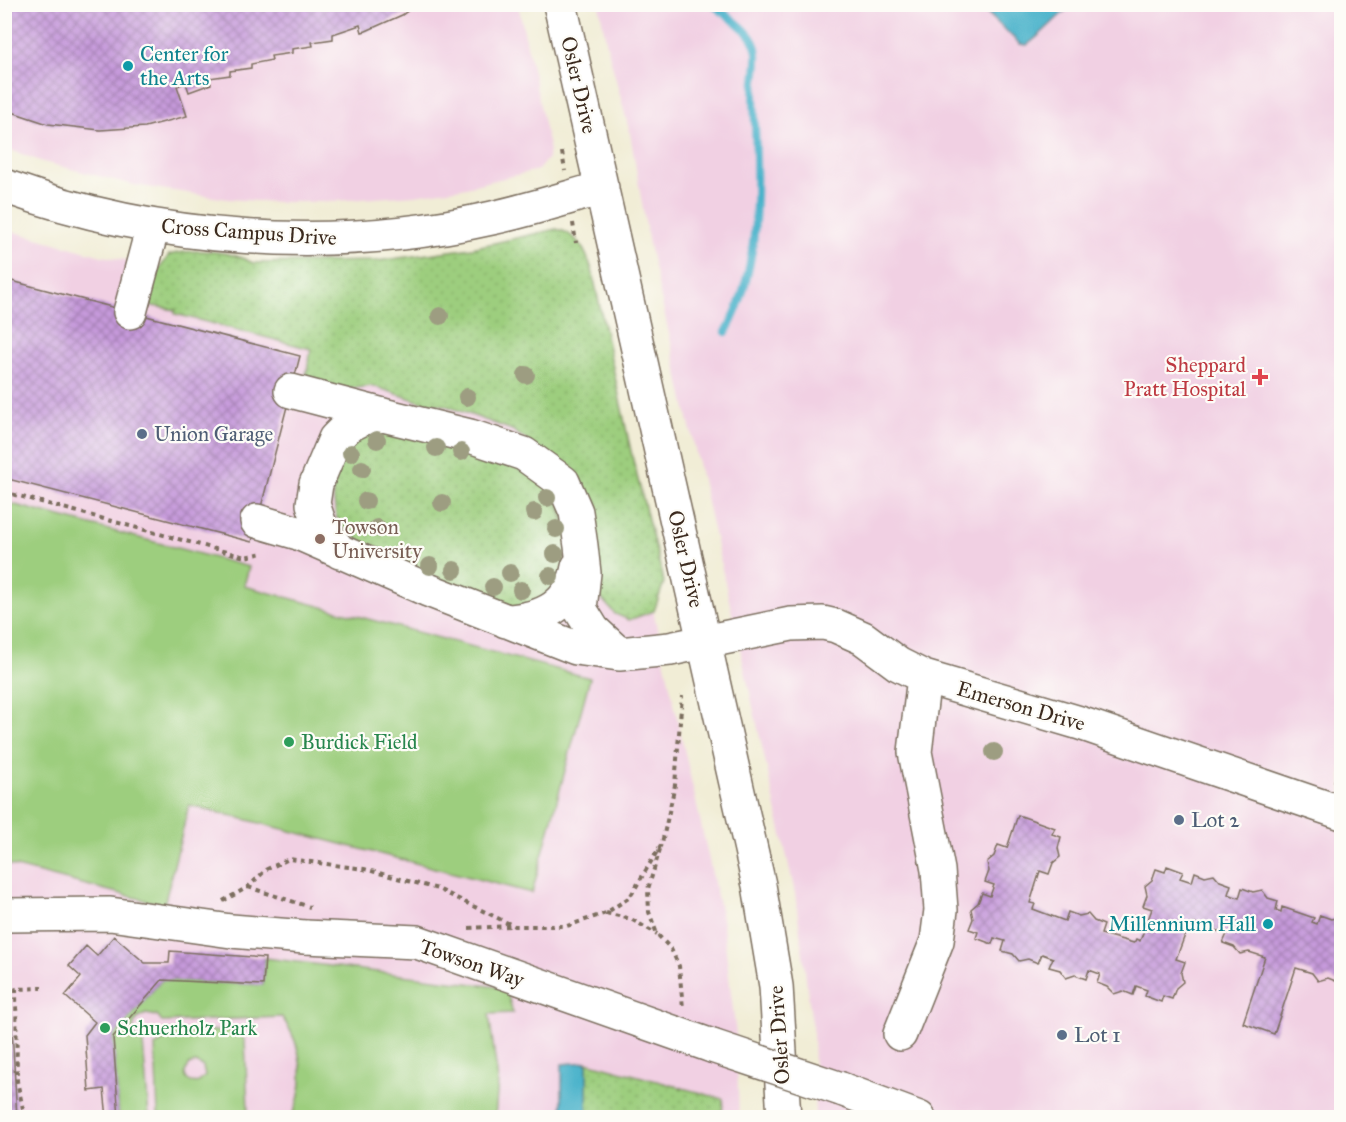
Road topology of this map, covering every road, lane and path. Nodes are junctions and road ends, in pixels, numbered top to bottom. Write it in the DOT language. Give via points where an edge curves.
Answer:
graph roads {
  1 [pos="560,4"];
  2 [pos="4,186"];
  3 [pos="602,188"];
  4 [pos="148,241"];
  5 [pos="130,312"];
  6 [pos="291,391"];
  7 [pos="383,414"];
  8 [pos="4,492"];
  9 [pos="257,521"];
  10 [pos="581,546"];
  11 [pos="269,552"];
  12 [pos="340,552"];
  13 [pos="506,621"];
  14 [pos="705,641"];
  15 [pos="619,654"];
  16 [pos="924,677"];
  17 [pos="682,696"];
  18 [pos="1341,767"];
  19 [pos="1337,801"];
  20 [pos="662,843"];
  21 [pos="606,913"];
  22 [pos="4,915"];
  23 [pos="308,922"];
  24 [pos="657,934"];
  25 [pos="683,986"];
  26 [pos="42,988"];
  27 [pos="900,1034"];
  28 [pos="24,1118"];
  29 [pos="784,1118"];
  30 [pos="919,1118"];
  1 -- 3 [label="street, Osler Drive"];
  2 -- 4 [label="street, Cross Campus Drive" via="99,215"];
  3 -- 4 [label="street, Cross Campus Drive" via="491,218 381,235"];
  3 -- 14 [label="street, Osler Drive"];
  4 -- 5 [label="street"];
  6 -- 7 [label="street"];
  7 -- 10 [label="street" via="524,454 562,482 576,512"];
  7 -- 12 [label="street" via="363,418 335,439 316,484 313,504 321,528"];
  8 -- 11 [label="path" via="245,557"];
  9 -- 12 [label="street, Emerson Drive" via="298,533"];
  10 -- 13 [label="street" via="570,594 542,615"];
  10 -- 15 [label="street" via="584,573 580,609 593,630"];
  12 -- 13 [label="street, Emerson Drive"];
  13 -- 15 [label="street, Emerson Drive" via="576,648"];
  14 -- 15 [label="street, Emerson Drive"];
  14 -- 16 [label="street, Emerson Drive" via="791,624 823,623 850,631"];
  14 -- 29 [label="street, Osler Drive" via="769,938 780,1024"];
  16 -- 19 [label="street, Emerson Drive"];
  16 -- 27 [label="street" via="915,752 939,870 941,910 938,941"];
  17 -- 20 [label="path" via="675,785"];
  18 -- 19 [label="path"];
  20 -- 21 [label="path" via="630,897"];
  20 -- 24 [label="path" via="648,889 649,912"];
  21 -- 23 [label="path" via="567,926 514,926 438,889 364,869 289,859 267,869 248,886"];
  21 -- 24 [label="path" via="631,919"];
  22 -- 23 [label="street, Towson Way, bridge" via="110,914 231,931"];
  23 -- 30 [label="street, Towson Way, bridge" via="417,942"];
  24 -- 25 [label="path" via="675,957"];
  26 -- 28 [label="path" via="16,989 17,1081"];
}
